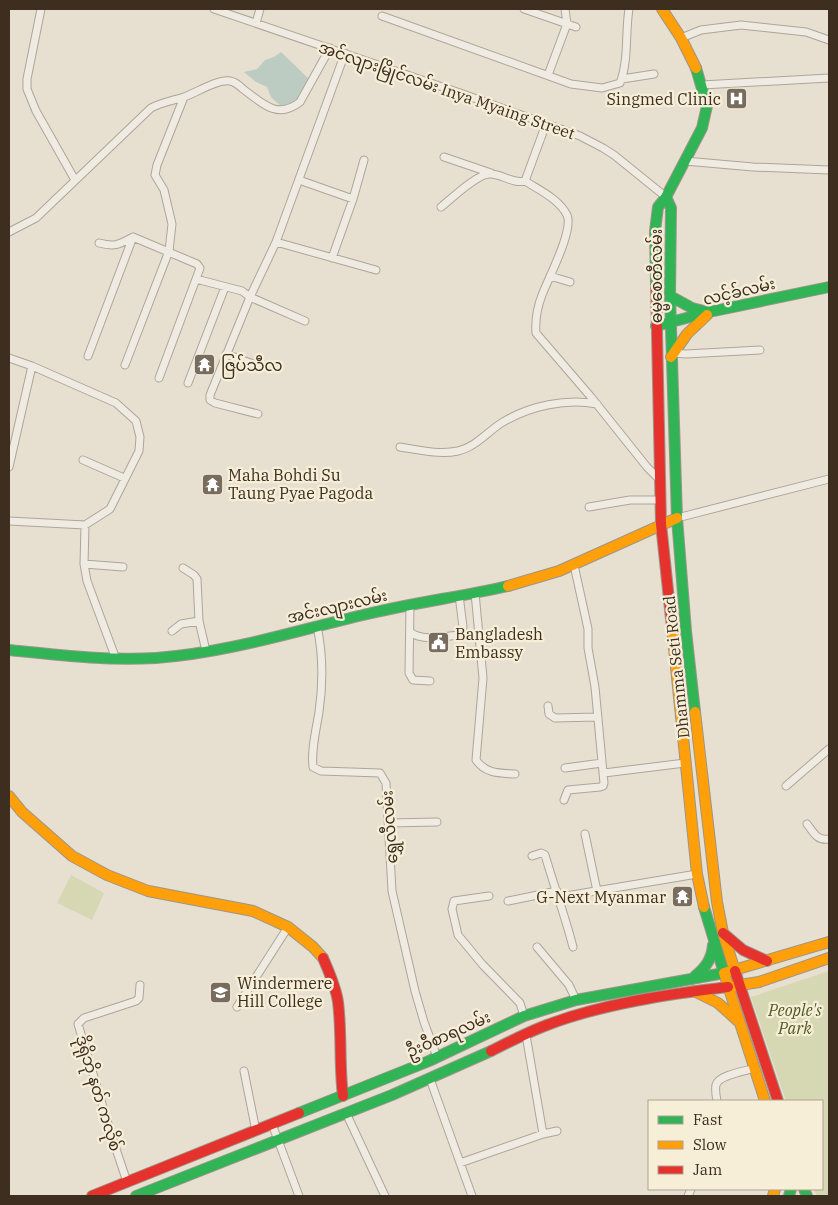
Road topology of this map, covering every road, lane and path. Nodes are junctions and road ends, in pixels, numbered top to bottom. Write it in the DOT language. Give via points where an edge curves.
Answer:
graph roads {
  1 [pos="41,9"];
  2 [pos="214,9"];
  3 [pos="260,9"];
  4 [pos="524,9"];
  5 [pos="566,9"];
  6 [pos="629,9"];
  7 [pos="662,9"];
  8 [pos="382,16"];
  9 [pos="256,22"];
  10 [pos="567,24"];
  11 [pos="576,27"];
  12 [pos="680,38"];
  13 [pos="829,40"];
  14 [pos="330,48"];
  15 [pos="345,53"];
  16 [pos="654,74"];
  17 [pos="548,76"];
  18 [pos="829,78"];
  19 [pos="622,79"];
  20 [pos="702,85"];
  21 [pos="184,97"];
  22 [pos="546,124"];
  23 [pos="444,157"];
  24 [pos="364,160"];
  25 [pos="685,161"];
  26 [pos="829,170"];
  27 [pos="490,174"];
  28 [pos="75,180"];
  29 [pos="299,180"];
  30 [pos="525,181"];
  31 [pos="666,197"];
  32 [pos="353,199"];
  33 [pos="441,207"];
  34 [pos="9,232"];
  35 [pos="133,237"];
  36 [pos="99,242"];
  37 [pos="276,242"];
  38 [pos="169,251"];
  39 [pos="332,258"];
  40 [pos="376,270"];
  41 [pos="550,276"];
  42 [pos="196,280"];
  43 [pos="570,282"];
  44 [pos="225,287"];
  45 [pos="829,287"];
  46 [pos="670,296"];
  47 [pos="250,297"];
  48 [pos="709,312"];
  49 [pos="305,321"];
  50 [pos="671,322"];
  51 [pos="656,326"];
  52 [pos="760,350"];
  53 [pos="226,354"];
  54 [pos="672,355"];
  55 [pos="88,356"];
  56 [pos="9,358"];
  57 [pos="125,365"];
  58 [pos="32,366"];
  59 [pos="261,367"];
  60 [pos="159,378"];
  61 [pos="188,383"];
  62 [pos="597,404"];
  63 [pos="258,414"];
  64 [pos="400,447"];
  65 [pos="83,460"];
  66 [pos="9,467"];
  67 [pos="124,478"];
  68 [pos="659,479"];
  69 [pos="829,479"];
  70 [pos="660,500"];
  71 [pos="588,508"];
  72 [pos="677,518"];
  73 [pos="9,520"];
  74 [pos="661,524"];
  75 [pos="85,525"];
  76 [pos="84,564"];
  77 [pos="574,565"];
  78 [pos="122,567"];
  79 [pos="183,568"];
  80 [pos="475,593"];
  81 [pos="459,595"];
  82 [pos="410,604"];
  83 [pos="199,621"];
  84 [pos="317,626"];
  85 [pos="172,631"];
  86 [pos="410,632"];
  87 [pos="9,650"];
  88 [pos="206,651"];
  89 [pos="116,659"];
  90 [pos="430,681"];
  91 [pos="548,706"];
  92 [pos="597,717"];
  93 [pos="829,749"];
  94 [pos="702,762"];
  95 [pos="602,763"];
  96 [pos="685,763"];
  97 [pos="565,768"];
  98 [pos="604,773"];
  99 [pos="515,774"];
  100 [pos="786,786"];
  101 [pos="9,796"];
  102 [pos="564,800"];
  103 [pos="437,822"];
  104 [pos="390,823"];
  105 [pos="807,824"];
  106 [pos="585,834"];
  107 [pos="829,839"];
  108 [pos="532,856"];
  109 [pos="697,874"];
  110 [pos="597,891"];
  111 [pos="558,894"];
  112 [pos="489,896"];
  113 [pos="508,901"];
  114 [pos="288,927"];
  115 [pos="723,933"];
  116 [pos="713,939"];
  117 [pos="829,942"];
  118 [pos="537,947"];
  119 [pos="574,947"];
  120 [pos="829,958"];
  121 [pos="768,961"];
  122 [pos="736,971"];
  123 [pos="724,973"];
  124 [pos="692,979"];
  125 [pos="758,982"];
  126 [pos="140,985"];
  127 [pos="740,985"];
  128 [pos="728,987"];
  129 [pos="694,991"];
  130 [pos="576,1000"];
  131 [pos="237,1007"];
  132 [pos="748,1009"];
  133 [pos="524,1016"];
  134 [pos="741,1025"];
  135 [pos="526,1035"];
  136 [pos="433,1059"];
  137 [pos="755,1068"];
  138 [pos="244,1071"];
  139 [pos="433,1078"];
  140 [pos="370,1084"];
  141 [pos="339,1097"];
  142 [pos="717,1100"];
  143 [pos="765,1100"];
  144 [pos="778,1100"];
  145 [pos="376,1102"];
  146 [pos="343,1115"];
  147 [pos="272,1124"];
  148 [pos="256,1131"];
  149 [pos="557,1131"];
  150 [pos="543,1134"];
  151 [pos="278,1141"];
  152 [pos="187,1158"];
  153 [pos="460,1163"];
  154 [pos="193,1174"];
  155 [pos="127,1182"];
  156 [pos="110,1193"];
  157 [pos="92,1196"];
  158 [pos="136,1196"];
  159 [pos="299,1196"];
  160 [pos="385,1196"];
  161 [pos="472,1196"];
  1 -- 28 [label="street" via="27,89"];
  2 -- 9 [label="street, အင်လျားမြိုင်လမ်း Inya Myaing Street"];
  3 -- 9 [label="street"];
  4 -- 10 [label="street"];
  5 -- 10 [label="street"];
  6 -- 19 [label="street"];
  7 -- 12 [label="main road, ဓမ္မစေတီလမ်း"];
  8 -- 17 [label="street"];
  9 -- 14 [label="street, အင်လျားမြိုင်လမ်း Inya Myaing Street"];
  10 -- 11 [label="street"];
  10 -- 17 [label="street"];
  12 -- 13 [label="street" via="702,30 741,25 806,32"];
  12 -- 20 [label="main road, ဓမ္မစေတီလမ်း" via="695,64"];
  14 -- 15 [label="street, အင်လျားမြိုင်လမ်း Inya Myaing Street"];
  14 -- 21 [label="street" via="300,102 285,111 265,106 230,81"];
  15 -- 22 [label="street, အင်လျားမြိုင်လမ်း Inya Myaing Street"];
  15 -- 29 [label="street"];
  16 -- 19 [label="street"];
  17 -- 19 [label="street" via="571,84 602,88 620,83"];
  18 -- 20 [label="street"];
  20 -- 25 [label="main road, ဓမ္မစေတီလမ်း" via="707,106 702,128"];
  21 -- 28 [label="street" via="151,108"];
  21 -- 38 [label="street" via="155,175 164,190 172,224"];
  22 -- 30 [label="street"];
  22 -- 31 [label="street, အင်လျားမြိုင်လမ်း Inya Myaing Street" via="603,148"];
  23 -- 27 [label="street"];
  24 -- 32 [label="street"];
  25 -- 26 [label="street"];
  25 -- 31 [label="main road, ဓမ္မစေတီလမ်း"];
  27 -- 30 [label="street" via="518,183"];
  27 -- 33 [label="street" via="481,176"];
  28 -- 34 [label="street" via="36,218"];
  29 -- 32 [label="street"];
  29 -- 37 [label="street"];
  30 -- 41 [label="street" via="554,199 567,215 564,240"];
  31 -- 46 [label="main road, ဓမ္မစေတီလမ်း" via="671,208"];
  31 -- 51 [label="main road, ဓမ္မစေတီလမ်း" via="658,207 655,232"];
  32 -- 39 [label="street"];
  35 -- 36 [label="street" via="117,246"];
  35 -- 38 [label="street"];
  35 -- 55 [label="street"];
  37 -- 39 [label="street"];
  37 -- 47 [label="street"];
  38 -- 42 [label="street" via="200,266"];
  38 -- 57 [label="street"];
  39 -- 40 [label="street"];
  41 -- 43 [label="street"];
  41 -- 62 [label="street" via="536,316 536,333"];
  42 -- 44 [label="street"];
  42 -- 60 [label="street"];
  44 -- 47 [label="street" via="242,291"];
  44 -- 61 [label="street"];
  45 -- 48 [label="main road, လင့်ခ်လမ်း"];
  46 -- 48 [label="main road" via="692,308"];
  46 -- 50 [label="main road, ဓမ္မစေတီလမ်း"];
  47 -- 49 [label="street"];
  47 -- 53 [label="street"];
  48 -- 50 [label="main road, လင့်ခ်လမ်း"];
  48 -- 54 [label="main road" via="684,336"];
  50 -- 51 [label="main road, လင့်ခ်လမ်း"];
  50 -- 54 [label="main road, ဓမ္မစေတီလမ်း"];
  51 -- 68 [label="main road, Dhamma Seti Road"];
  52 -- 54 [label="street"];
  53 -- 59 [label="street"];
  53 -- 63 [label="street" via="210,400"];
  54 -- 72 [label="main road, Dhamma Seti Road"];
  56 -- 58 [label="street"];
  58 -- 66 [label="street"];
  58 -- 67 [label="street" via="116,402 136,421 140,437 138,450"];
  62 -- 64 [label="street" via="585,401 539,407 504,422 459,451 442,453"];
  62 -- 68 [label="street"];
  65 -- 67 [label="street"];
  67 -- 75 [label="street" via="110,509"];
  68 -- 70 [label="main road, Dhamma Seti Road"];
  69 -- 72 [label="street"];
  70 -- 71 [label="street" via="630,500"];
  70 -- 74 [label="main road, Dhamma Seti Road"];
  72 -- 74 [label="main road, အင်းလျားလမ်း"];
  72 -- 94 [label="main road, Dhamma Seti Road" via="686,631"];
  73 -- 75 [label="street"];
  74 -- 77 [label="main road, အင်းလျားလမ်း"];
  74 -- 96 [label="main road, Dhamma Seti Road"];
  75 -- 76 [label="street"];
  76 -- 78 [label="street"];
  76 -- 89 [label="street" via="93,599"];
  77 -- 80 [label="main road, အင်းလျားလမ်း"];
  77 -- 92 [label="street" via="588,629"];
  79 -- 83 [label="street" via="197,579"];
  80 -- 81 [label="main road, အင်းလျားလမ်း"];
  80 -- 99 [label="street" via="483,678 476,760 482,769"];
  81 -- 82 [label="main road, အင်းလျားလမ်း"];
  81 -- 86 [label="street" via="463,627 459,635 424,638"];
  82 -- 84 [label="main road, အင်းလျားလမ်း"];
  82 -- 86 [label="street"];
  83 -- 85 [label="street" via="181,624"];
  83 -- 88 [label="street"];
  84 -- 88 [label="main road, အင်းလျားလမ်း"];
  84 -- 104 [label="street, ရွှေလီလမ်း" via="322,654 313,767 321,772 380,773 386,783"];
  86 -- 90 [label="street" via="410,677"];
  87 -- 89 [label="main road, အင်းလျားလမ်း"];
  88 -- 89 [label="main road, အင်းလျားလမ်း"];
  91 -- 92 [label="street" via="549,714 555,718"];
  92 -- 95 [label="street"];
  93 -- 100 [label="street"];
  94 -- 96 [label="main road"];
  94 -- 115 [label="main road, Dhamma Seti Road" via="710,848"];
  95 -- 97 [label="street"];
  95 -- 98 [label="street"];
  96 -- 98 [label="street"];
  96 -- 109 [label="main road, Dhamma Seti Road"];
  98 -- 102 [label="street" via="603,786 568,790"];
  101 -- 114 [label="main road" via="72,856 107,875 148,891 254,911"];
  103 -- 104 [label="street"];
  104 -- 136 [label="street, ရွှေလီလမ်း" via="392,891"];
  105 -- 107 [label="street" via="818,838"];
  106 -- 110 [label="street"];
  108 -- 111 [label="street" via="545,855"];
  109 -- 110 [label="street"];
  109 -- 116 [label="main road, Dhamma Seti Road"];
  110 -- 111 [label="street"];
  111 -- 113 [label="street"];
  111 -- 119 [label="street"];
  112 -- 133 [label="street" via="454,901 452,909 458,935 520,1003"];
  114 -- 131 [label="street"];
  114 -- 141 [label="main road" via="321,955 336,990"];
  115 -- 121 [label="main road" via="738,949"];
  115 -- 122 [label="main road, Dhamma Seti Road"];
  116 -- 123 [label="main road"];
  116 -- 124 [label="main road" via="710,960"];
  117 -- 121 [label="main road, ဦးဝီစာရလမ်း"];
  118 -- 130 [label="street" via="569,985"];
  120 -- 125 [label="main road, ဦးဝီစာရလမ်း"];
  121 -- 122 [label="main road, ဦးဝီစာရလမ်း"];
  122 -- 123 [label="main road, ဦးဝီစာရလမ်း"];
  122 -- 127 [label="main road"];
  123 -- 124 [label="main road, ဦးဝီစာရလမ်း"];
  123 -- 128 [label="main road"];
  124 -- 130 [label="main road, ဦးဝီစာရလမ်း"];
  125 -- 127 [label="main road, ဦးဝီစာရလမ်း"];
  125 -- 132 [label="main road" via="750,995"];
  126 -- 155 [label="street, ဒိုရိုဘို နတ် ကလိုစ်" via="136,1001 78,1021"];
  127 -- 128 [label="main road, ဦးဝီစာရလမ်း"];
  127 -- 132 [label="main road"];
  128 -- 129 [label="main road, ဦးဝီစာရလမ်း"];
  128 -- 134 [label="main road"];
  129 -- 134 [label="main road" via="718,1003"];
  129 -- 135 [label="main road, ဦးဝီစာရလမ်း" via="598,1009"];
  130 -- 133 [label="main road, ဦးဝီစာရလမ်း"];
  132 -- 144 [label="main road"];
  133 -- 136 [label="main road, ဦးဝီစာရလမ်း"];
  134 -- 137 [label="main road"];
  135 -- 139 [label="main road, ဦးဝီစာရလမ်း"];
  135 -- 150 [label="street"];
  136 -- 139 [label="main road"];
  136 -- 140 [label="main road, ဦးဝီစာရလမ်း"];
  137 -- 142 [label="street" via="718,1080"];
  137 -- 143 [label="main road"];
  138 -- 148 [label="street"];
  139 -- 145 [label="main road, ဦးဝီစာရလမ်း"];
  139 -- 153 [label="street"];
  140 -- 141 [label="main road, ဦးဝီစာရလမ်း"];
  140 -- 145 [label="main road"];
  141 -- 146 [label="main road"];
  141 -- 147 [label="main road, ဦးဝီစာရလမ်း"];
  145 -- 146 [label="main road, ဦးဝီစာရလမ်း"];
  146 -- 151 [label="main road, ဦးဝီစာရလမ်း"];
  146 -- 160 [label="street"];
  147 -- 148 [label="main road, ဦးဝီစာရလမ်း"];
  147 -- 151 [label="street"];
  148 -- 152 [label="main road, ဦးဝီစာရလမ်း"];
  149 -- 150 [label="street"];
  150 -- 153 [label="street"];
  151 -- 154 [label="main road, ဦးဝီစာရလမ်း"];
  151 -- 159 [label="street"];
  152 -- 154 [label="main road"];
  152 -- 155 [label="main road, ဦးဝီစာရလမ်း"];
  153 -- 161 [label="street"];
  154 -- 158 [label="main road, ဦးဝီစာရလမ်း"];
  155 -- 156 [label="main road, ဦးဝီစာရလမ်း"];
  156 -- 157 [label="main road, ဦးဝီစာရလမ်း"];
}
